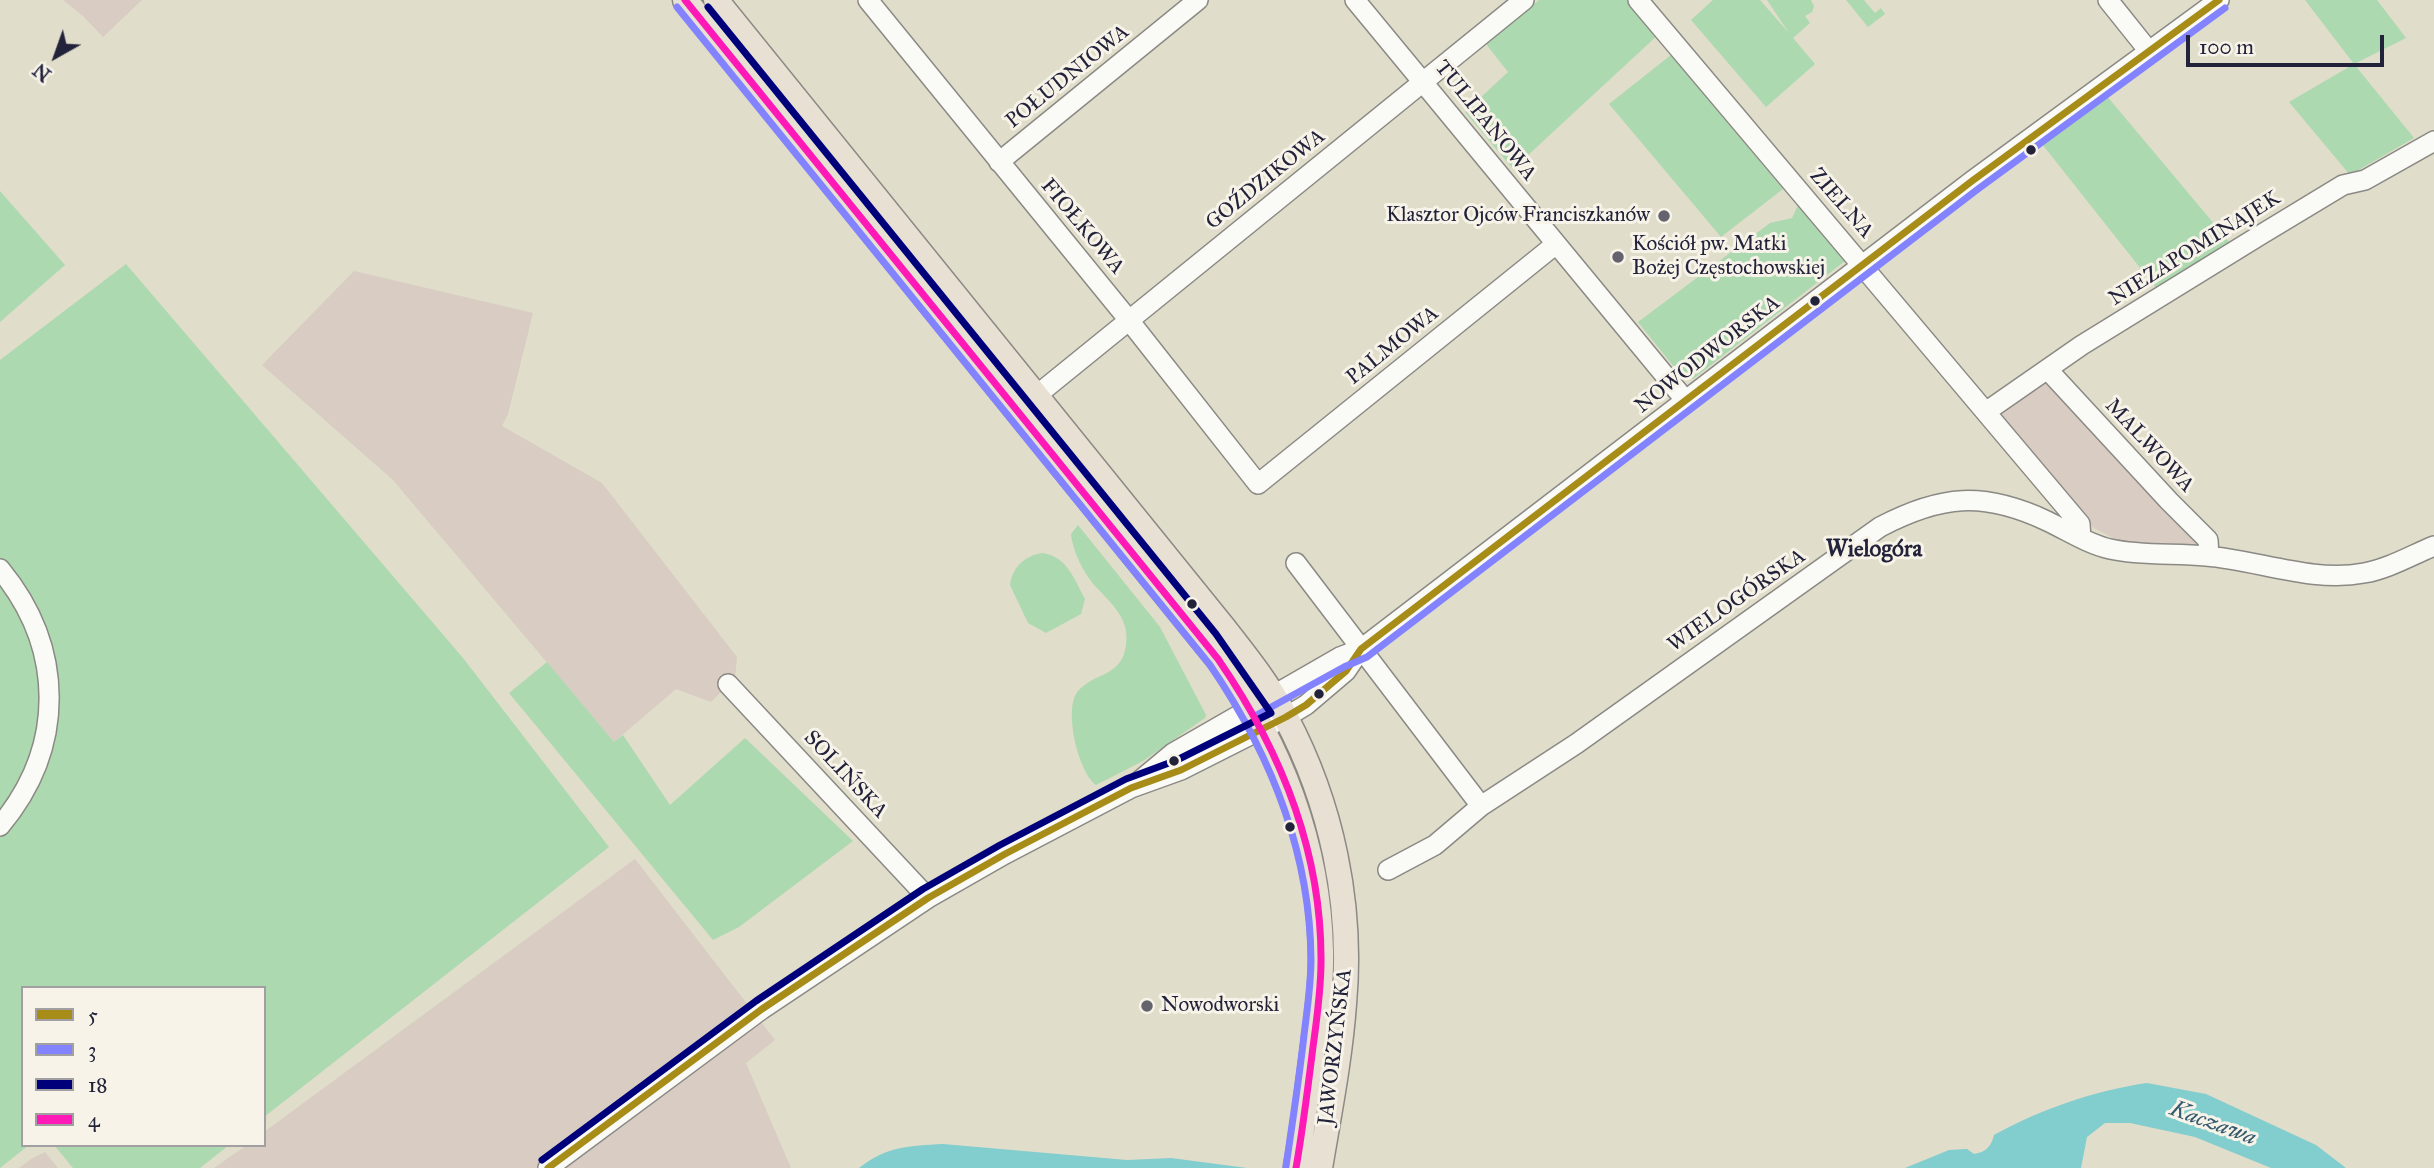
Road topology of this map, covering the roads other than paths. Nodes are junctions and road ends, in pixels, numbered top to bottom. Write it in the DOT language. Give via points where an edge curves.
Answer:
graph roads {
  1 [pos="685,0"];
  2 [pos="716,0"];
  3 [pos="1199,0"];
  4 [pos="1355,0"];
  5 [pos="1524,0"];
  6 [pos="1638,0"];
  7 [pos="2108,0"];
  8 [pos="2219,0"];
  9 [pos="874,2"];
  10 [pos="2148,50"];
  11 [pos="1424,83"];
  12 [pos="2434,141"];
  13 [pos="999,162"];
  14 [pos="1556,244"];
  15 [pos="1863,265"];
  16 [pos="1128,319"];
  17 [pos="2048,370"];
  18 [pos="1037,395"];
  19 [pos="1686,401"];
  20 [pos="1987,411"];
  21 [pos="1258,484"];
  22 [pos="2081,538"];
  23 [pos="2434,546"];
  24 [pos="2209,556"];
  25 [pos="1296,563"];
  26 [pos="0,569"];
  27 [pos="1361,649"];
  28 [pos="728,684"];
  29 [pos="1273,695"];
  30 [pos="1286,717"];
  31 [pos="1256,718"];
  32 [pos="1481,806"];
  33 [pos="0,826"];
  34 [pos="1388,870"];
  35 [pos="929,898"];
  36 [pos="1309,1162"];
  37 [pos="548,1168"];
  1 -- 31 [label="main road, JAWORZYŃSKA" via="1218,659"];
  2 -- 18 [label="main road, JAWORZYŃSKA"];
  3 -- 13 [label="street, POŁUDNIOWA"];
  4 -- 11 [label="street, TULIPANOWA"];
  5 -- 11 [label="street, GOŹDZIKOWA"];
  6 -- 15 [label="street, ZIELNA"];
  7 -- 10 [label="street"];
  8 -- 10 [label="street, NOWODWORSKA"];
  9 -- 13 [label="street, FIOŁKOWA"];
  10 -- 15 [label="street, NOWODWORSKA"];
  11 -- 14 [label="street, TULIPANOWA"];
  11 -- 16 [label="street, GOŹDZIKOWA"];
  12 -- 17 [label="street, NIEZAPOMINAJEK" via="2365,180 2343,184"];
  13 -- 16 [label="street, FIOŁKOWA"];
  14 -- 19 [label="street, TULIPANOWA"];
  14 -- 21 [label="street, PALMOWA"];
  15 -- 19 [label="street, NOWODWORSKA"];
  15 -- 20 [label="street, ZIELNA"];
  16 -- 18 [label="street, GOŹDZIKOWA"];
  16 -- 21 [label="street, FIOŁKOWA"];
  17 -- 20 [label="street, NIEZAPOMINAJEK"];
  17 -- 24 [label="street, MALWOWA" via="2208,540"];
  18 -- 29 [label="main road, JAWORZYŃSKA"];
  19 -- 27 [label="street, NOWODWORSKA"];
  20 -- 22 [label="street, ZIELNA" via="2080,524"];
  22 -- 24 [label="street, WIELOGÓRSKA" via="2112,549"];
  22 -- 32 [label="street, WIELOGÓRSKA" via="2021,509 1994,502 1935,503 1908,513 1880,527 1576,744"];
  23 -- 24 [label="street, WIELOGÓRSKA" via="2366,573 2331,576"];
  25 -- 27 [label="street"];
  26 -- 33 [label="street" via="37,627 45,650 49,705 35,772"];
  27 -- 29 [label="street, NOWODWORSKA"];
  27 -- 30 [label="street, NOWODWORSKA" via="1346,671"];
  27 -- 32 [label="street"];
  28 -- 35 [label="street, SOLIŃSKA"];
  29 -- 30 [label="main road, JAWORZYŃSKA"];
  29 -- 31 [label="street, NOWODWORSKA"];
  30 -- 31 [label="street, NOWODWORSKA"];
  30 -- 36 [label="main road, JAWORZYŃSKA" via="1324,806 1344,907 1345,1002"];
  31 -- 35 [label="street, NOWODWORSKA" via="1173,753 1131,788"];
  31 -- 36 [label="main road, JAWORZYŃSKA" via="1293,800 1318,901 1321,953"];
  32 -- 34 [label="street, WIELOGÓRSKA" via="1435,845"];
  35 -- 37 [label="street, NOWODWORSKA" via="762,1009"];
}
